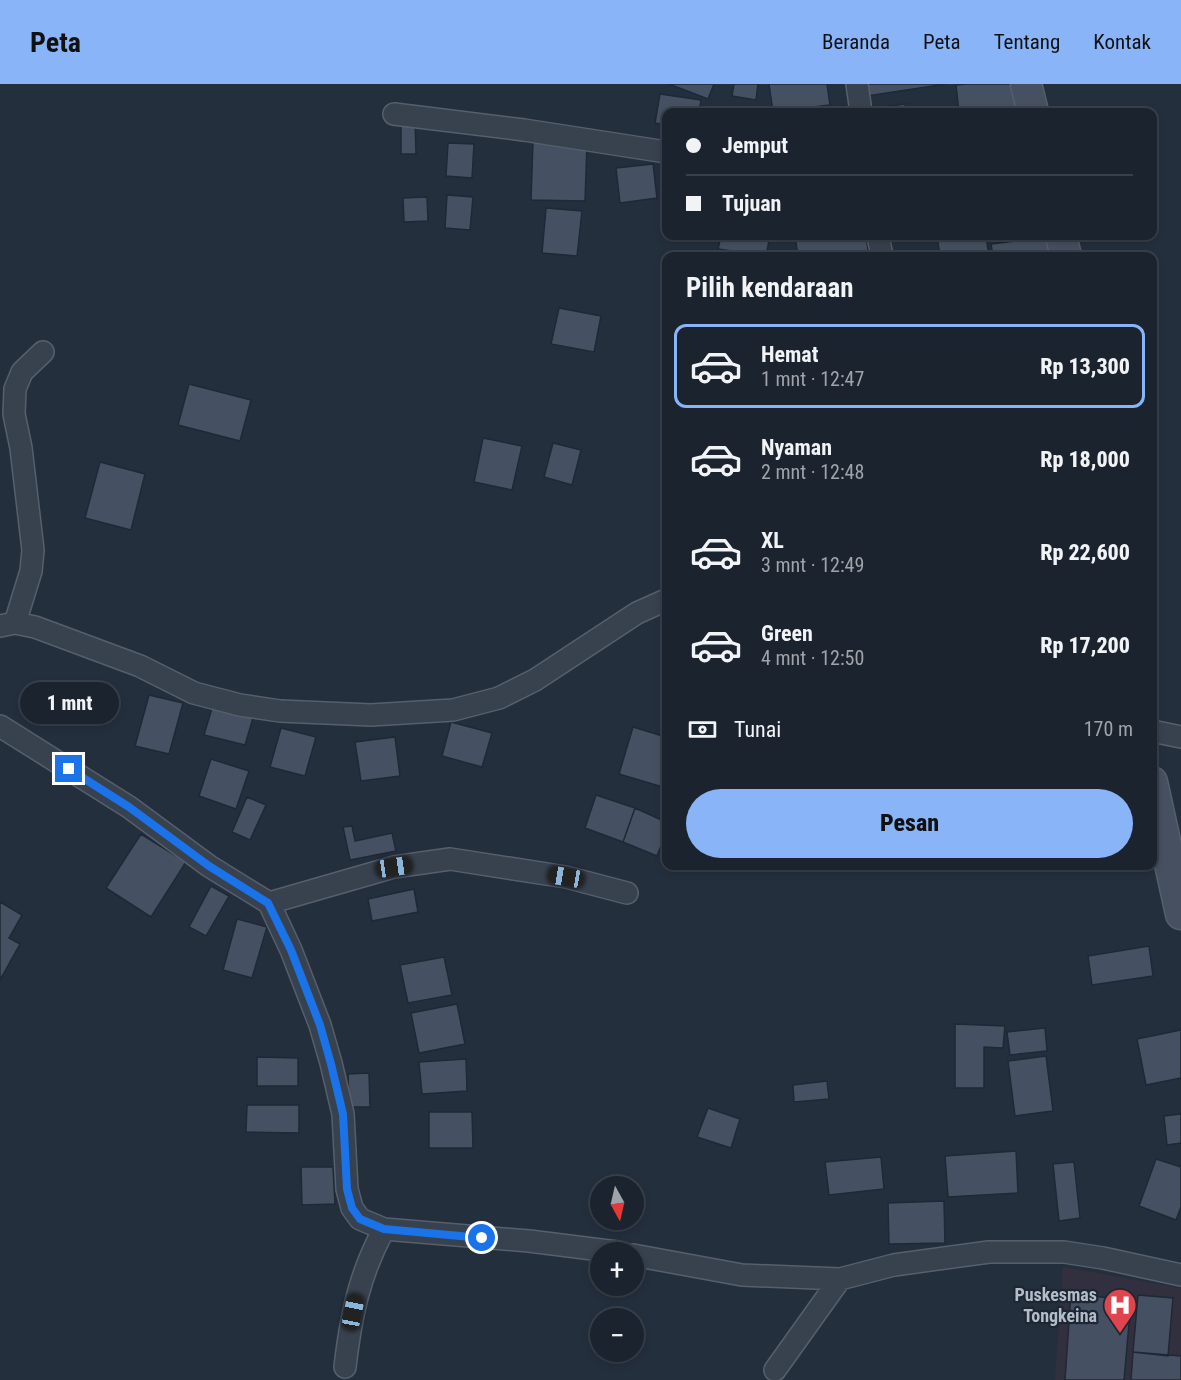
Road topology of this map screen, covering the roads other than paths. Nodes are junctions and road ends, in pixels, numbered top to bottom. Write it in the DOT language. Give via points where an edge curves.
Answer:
graph roads {
  1 [pos="857,84"];
  2 [pos="1026,84"];
  3 [pos="860,108"];
  4 [pos="1032,108"];
  5 [pos="394,114"];
  6 [pos="662,151"];
  7 [pos="43,352"];
  8 [pos="662,602"];
  9 [pos="7,625"];
  10 [pos="0,726"];
  11 [pos="1157,732"];
  12 [pos="1181,737"];
  13 [pos="1157,805"];
  14 [pos="627,893"];
  15 [pos="268,903"];
  16 [pos="1181,914"];
  17 [pos="384,1229"];
  18 [pos="590,1249"];
  19 [pos="644,1257"];
  20 [pos="1181,1275"];
  21 [pos="840,1279"];
  22 [pos="345,1367"];
  23 [pos="775,1370"];
  1 -- 3 [label="street"];
  2 -- 4 [label="main road"];
  5 -- 6 [label="street"];
  7 -- 9 [label="street" via="22,372 15,389 14,414 33,550 32,571"];
  8 -- 9 [label="street" via="637,613 535,681 499,698 453,710 371,715 280,711 194,693 140,666 35,627"];
  10 -- 15 [label="street" via="129,807 209,866"];
  11 -- 12 [label="street"];
  13 -- 16 [label="main road"];
  14 -- 15 [label="street" via="566,877 450,859 394,867"];
  15 -- 17 [label="street" via="291,950 331,1064 343,1114 347,1189 352,1208 360,1219"];
  17 -- 18 [label="street"];
  17 -- 22 [label="street" via="369,1257 358,1291"];
  19 -- 21 [label="street" via="742,1275"];
  20 -- 21 [label="street" via="1064,1252 1022,1251 915,1262"];
  21 -- 23 [label="street"];
}
